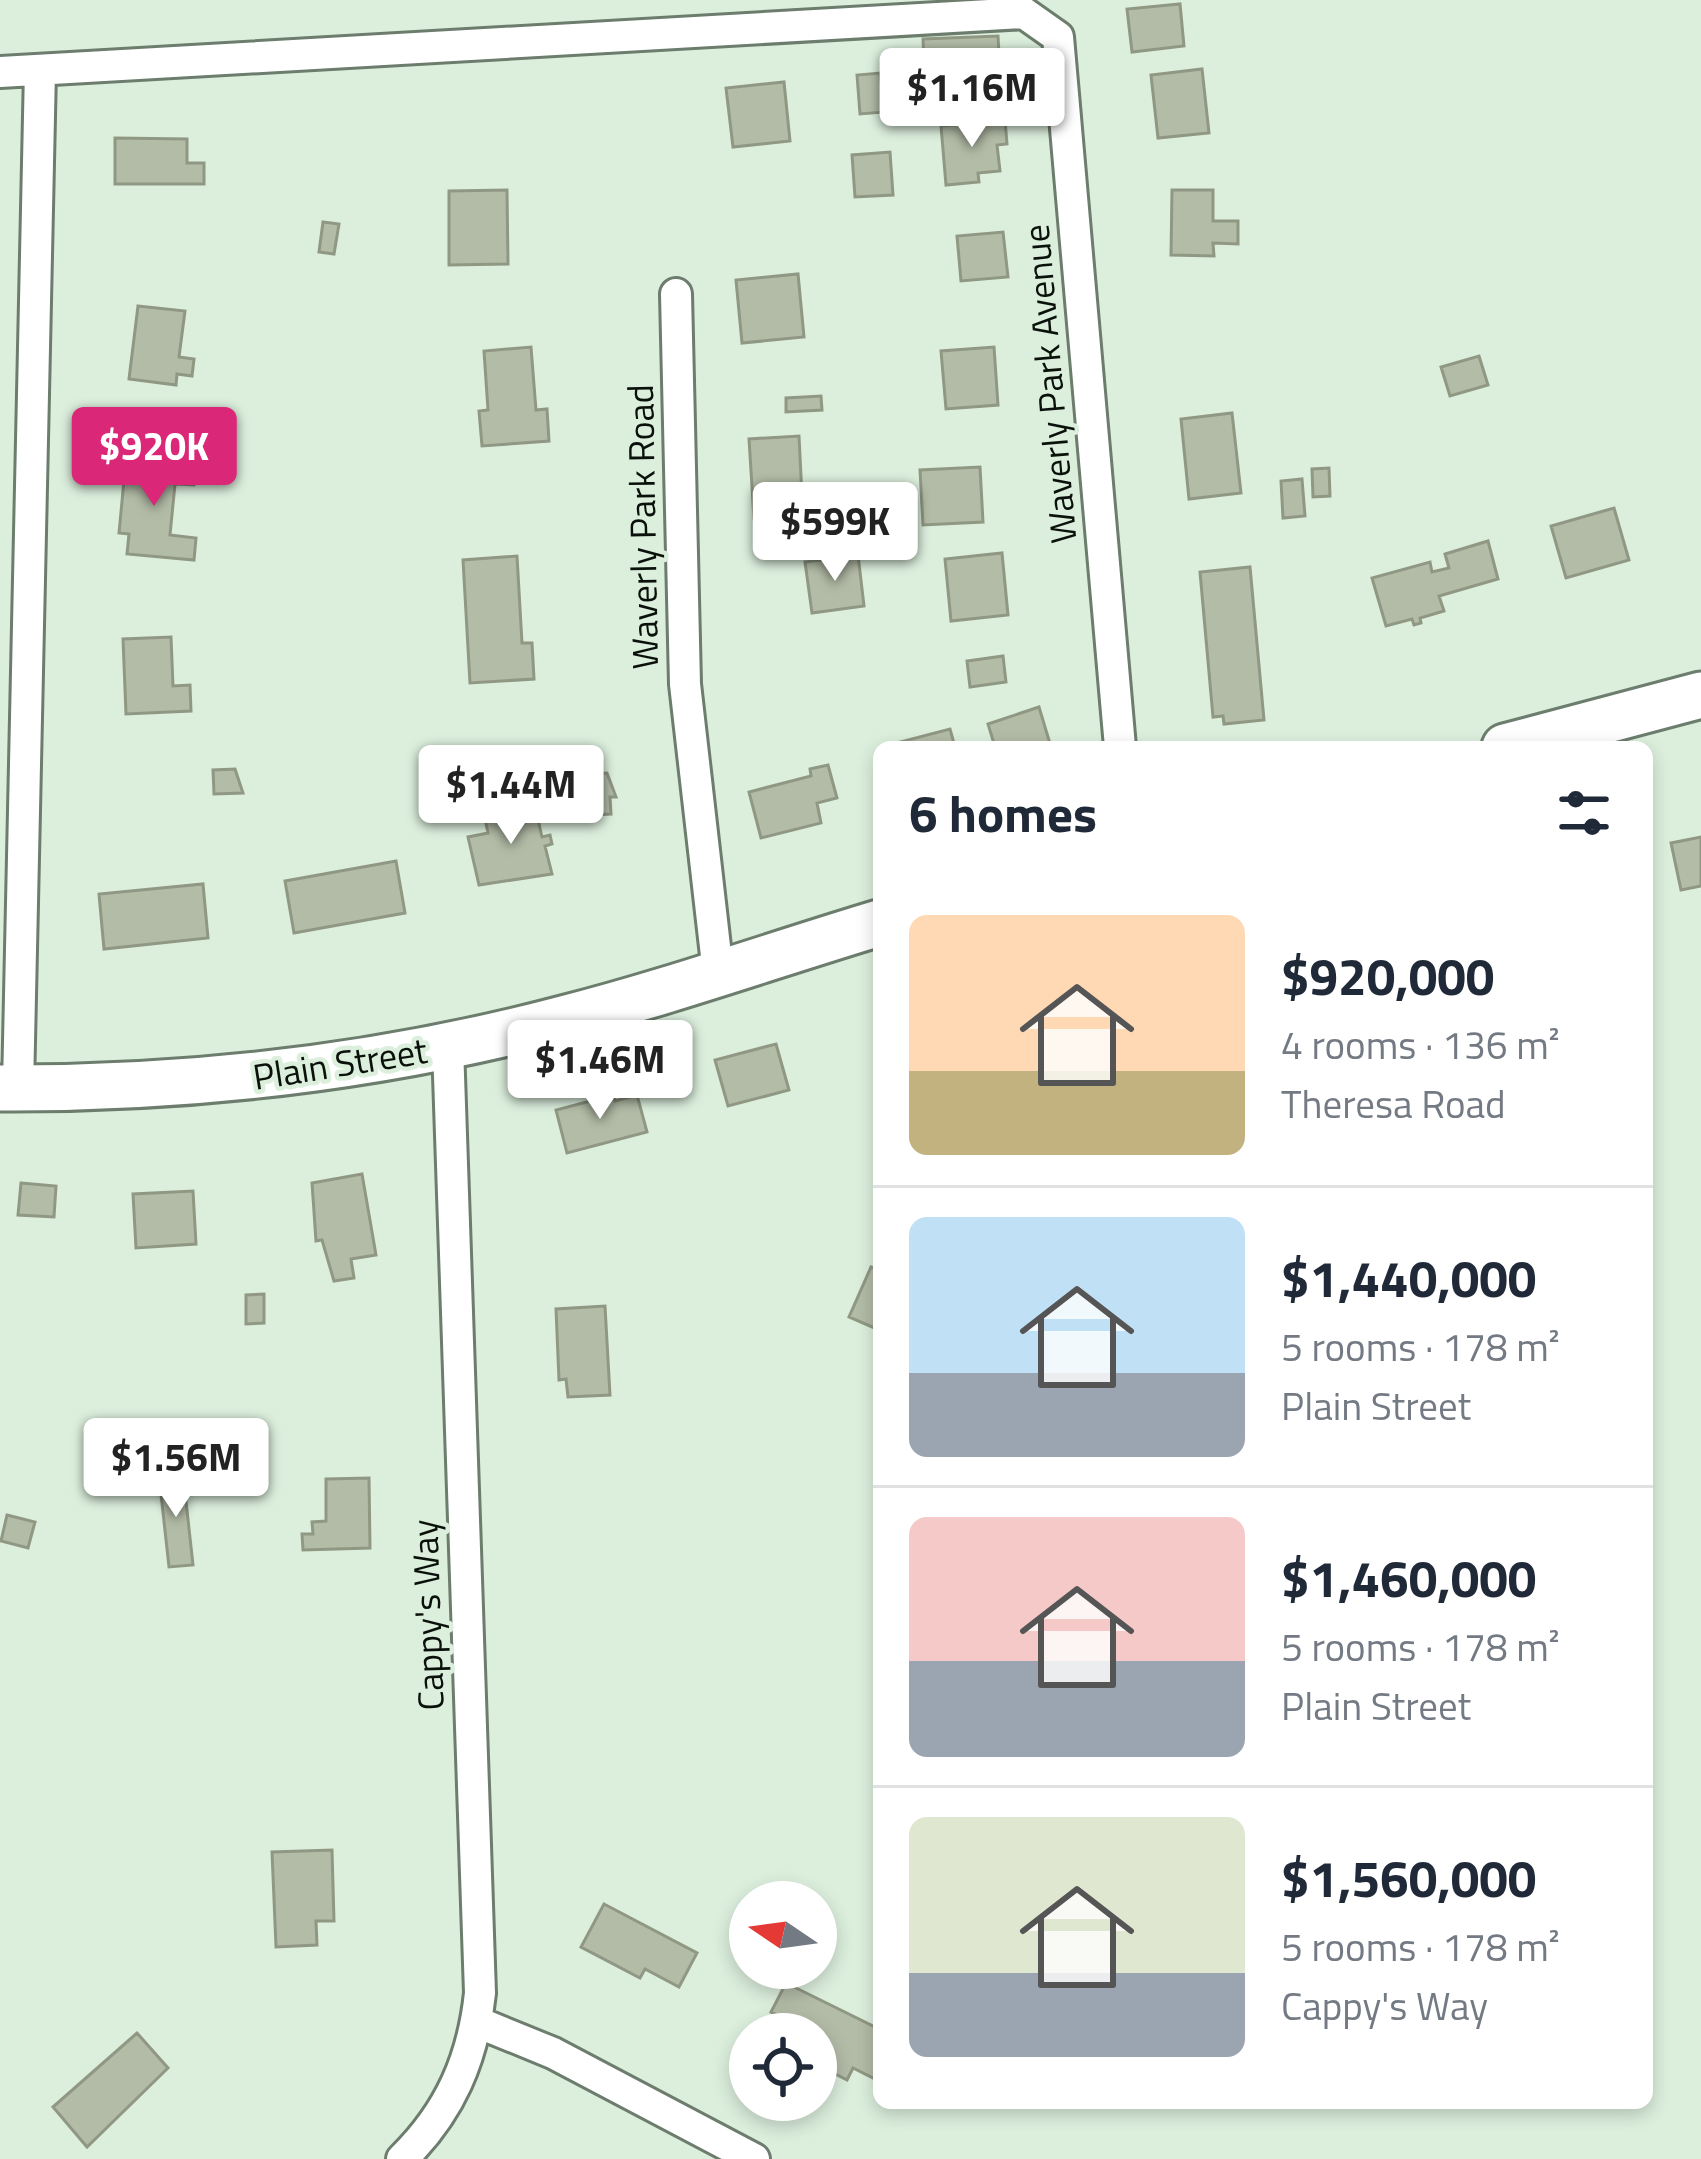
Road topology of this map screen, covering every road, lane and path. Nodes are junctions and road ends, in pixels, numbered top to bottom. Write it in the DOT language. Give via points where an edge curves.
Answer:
graph roads {
  1 [pos="40,70"];
  2 [pos="0,72"];
  3 [pos="676,294"];
  4 [pos="1701,695"];
  5 [pos="1119,741"];
  6 [pos="1528,741"];
  7 [pos="873,925"];
  8 [pos="718,973"];
  9 [pos="448,1046"];
  10 [pos="9,1088"];
  11 [pos="477,2021"];
  12 [pos="403,2159"];
  13 [pos="754,2159"];
  1 -- 2 [label="street"];
  1 -- 5 [label="street, Waverly Park Avenue" via="1024,13 1042,21 1058,37"];
  1 -- 10 [label="street"];
  3 -- 8 [label="street, Waverly Park Road" via="685,684"];
  4 -- 6 [label="main road"];
  7 -- 8 [label="main road, Plain Street"];
  8 -- 9 [label="main road, Plain Street"];
  9 -- 10 [label="main road, Plain Street" via="249,1079"];
  9 -- 11 [label="street, Cappy's Way"];
  11 -- 12 [label="street, Cappy's Way" via="454,2094"];
  11 -- 13 [label="street"];
}
